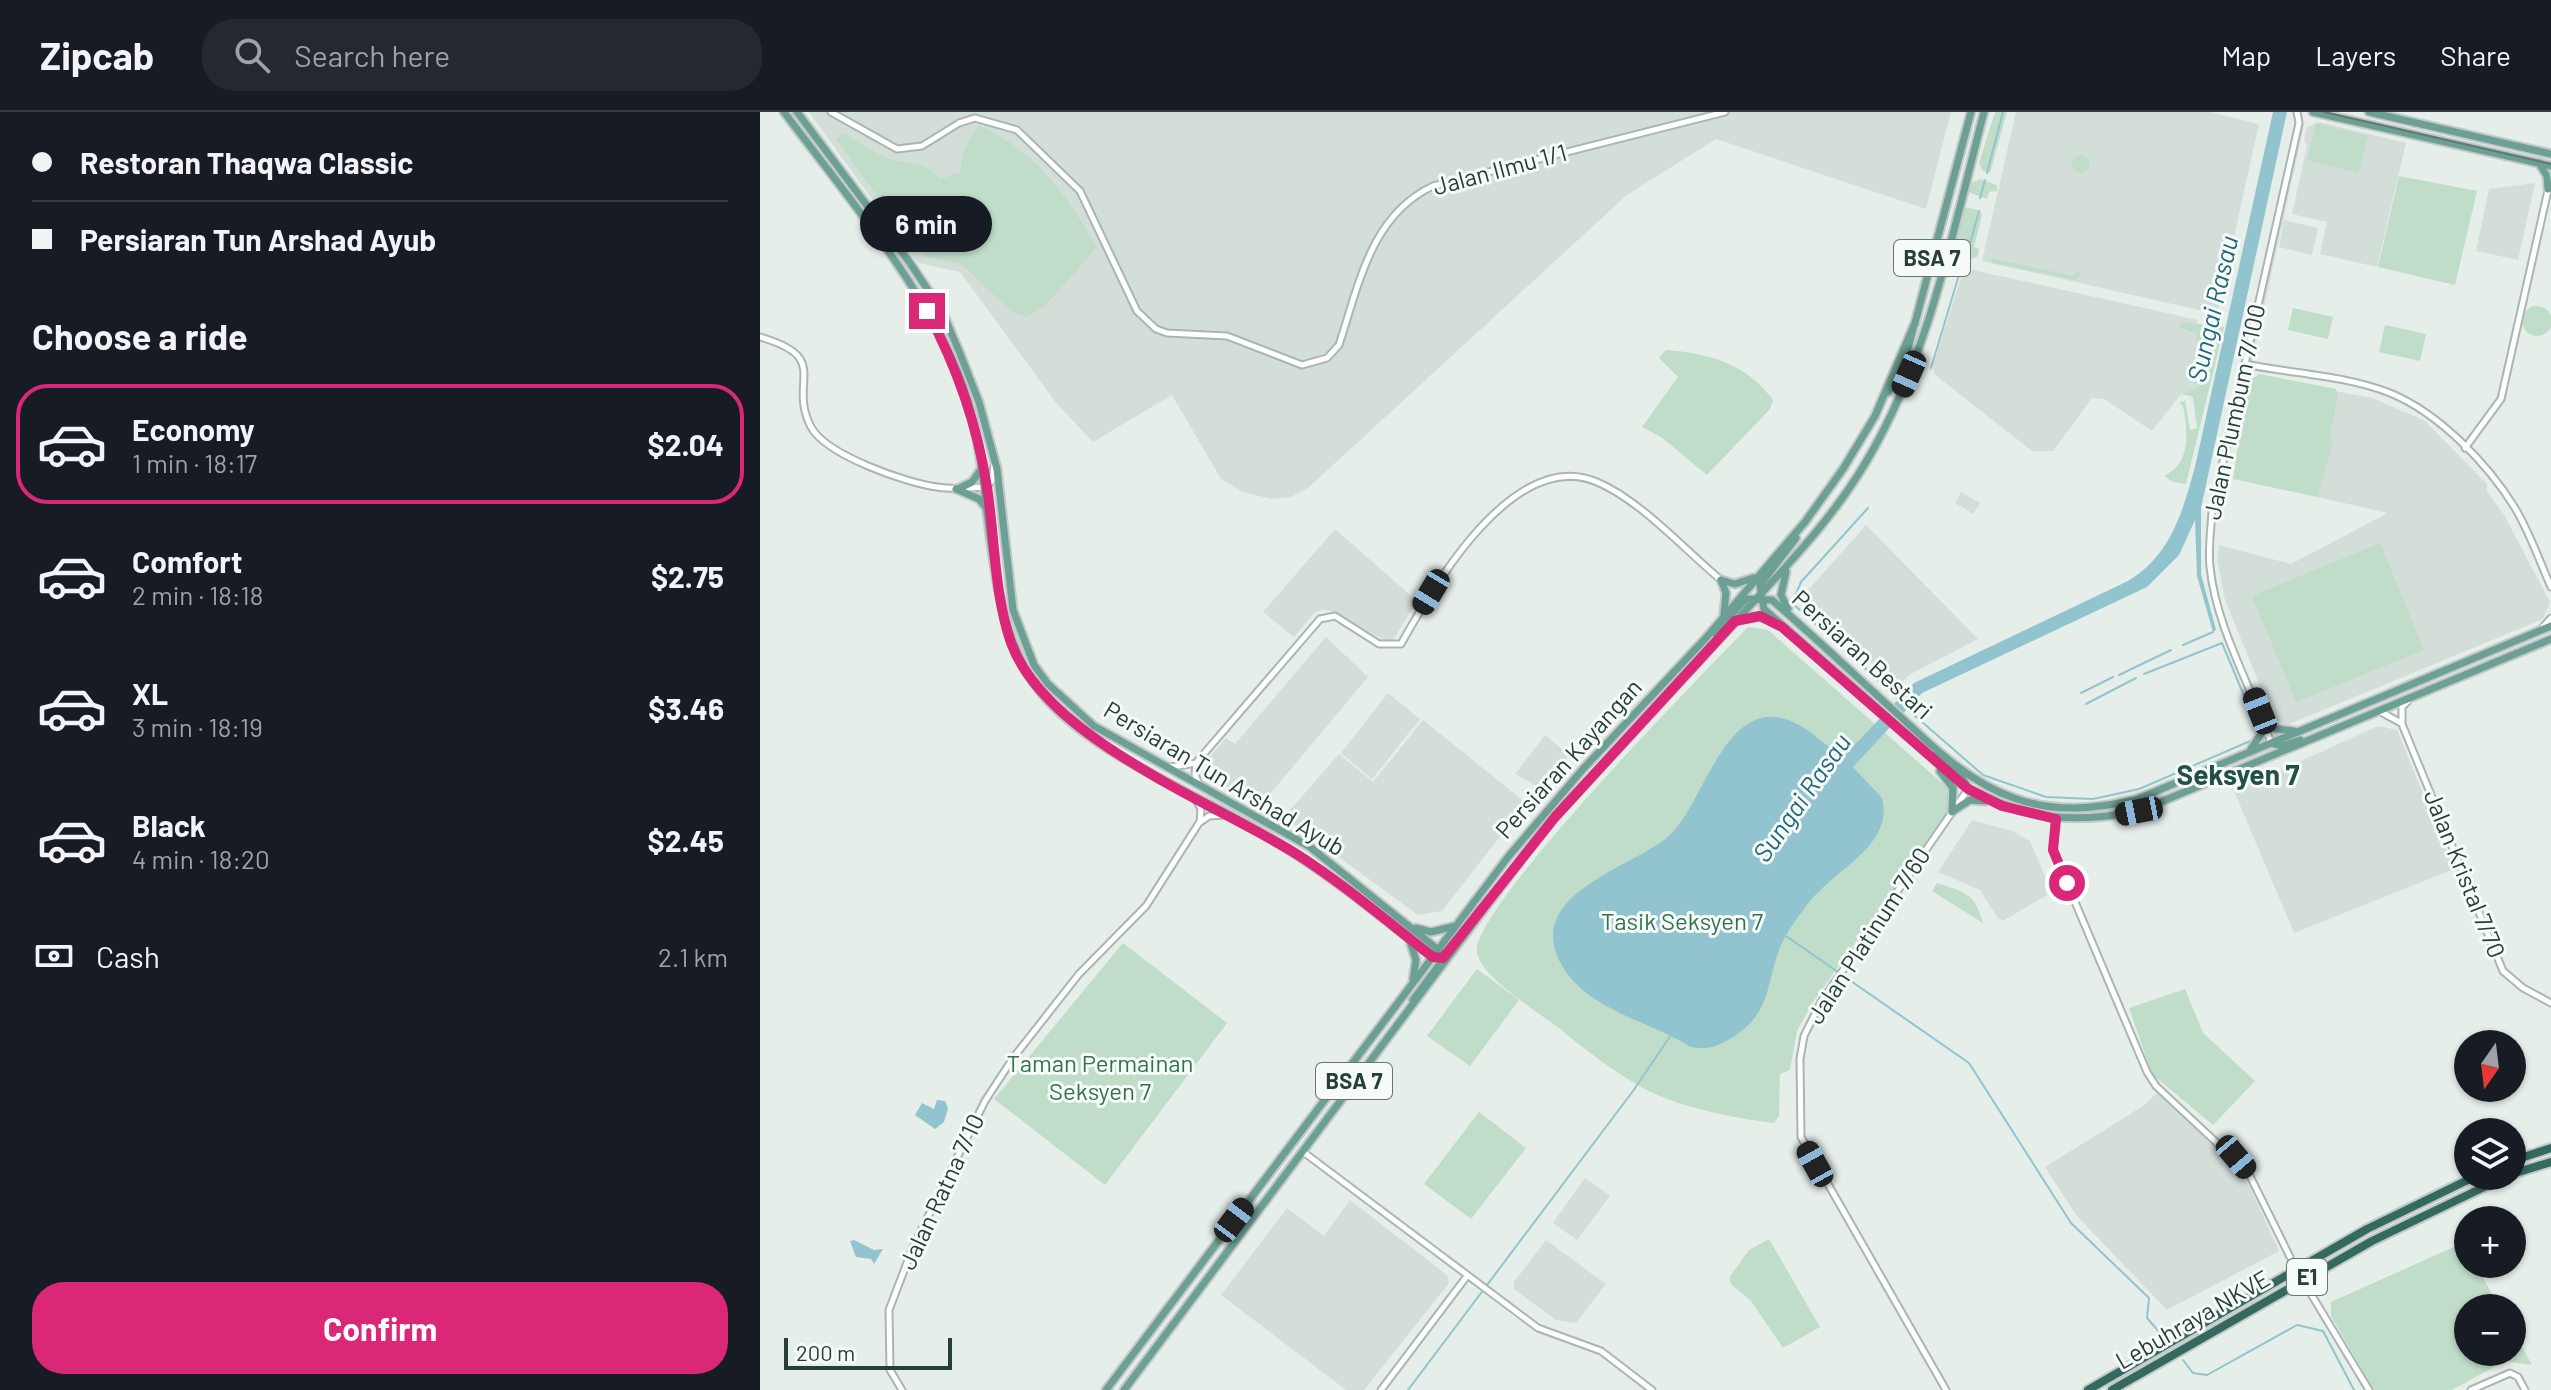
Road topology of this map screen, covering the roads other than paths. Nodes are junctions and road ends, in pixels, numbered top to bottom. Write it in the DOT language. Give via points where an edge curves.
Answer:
graph roads {
  1 [pos="784,112"];
  2 [pos="797,112"];
  3 [pos="831,112"];
  4 [pos="1725,112"];
  5 [pos="1971,112"];
  6 [pos="1984,112"];
  7 [pos="2297,112"];
  8 [pos="2314,112"];
  9 [pos="2369,112"];
  10 [pos="2391,112"];
  11 [pos="2299,123"];
  12 [pos="2496,142"];
  13 [pos="2519,147"];
  14 [pos="2551,156"];
  15 [pos="2539,163"];
  16 [pos="2551,166"];
  17 [pos="2551,177"];
  18 [pos="2550,187"];
  19 [pos="1915,323"];
  20 [pos="760,337"];
  21 [pos="2245,364"];
  22 [pos="1909,374"];
  23 [pos="1882,400"];
  24 [pos="2465,448"];
  25 [pos="994,460"];
  26 [pos="982,468"];
  27 [pos="987,487"];
  28 [pos="956,489"];
  29 [pos="989,511"];
  30 [pos="1805,522"];
  31 [pos="1790,563"];
  32 [pos="1758,574"];
  33 [pos="1721,580"];
  34 [pos="2551,587"];
  35 [pos="1759,597"];
  36 [pos="1723,615"];
  37 [pos="2551,618"];
  38 [pos="1735,621"];
  39 [pos="1799,623"];
  40 [pos="2551,626"];
  41 [pos="2540,631"];
  42 [pos="1705,639"];
  43 [pos="2551,639"];
  44 [pos="1804,644"];
  45 [pos="2412,697"];
  46 [pos="2260,711"];
  47 [pos="2379,711"];
  48 [pos="2402,724"];
  49 [pos="2344,726"];
  50 [pos="2303,730"];
  51 [pos="1928,742"];
  52 [pos="2272,743"];
  53 [pos="1926,755"];
  54 [pos="2243,755"];
  55 [pos="1196,763"];
  56 [pos="1165,766"];
  57 [pos="1199,785"];
  58 [pos="1968,789"];
  59 [pos="1192,794"];
  60 [pos="2002,806"];
  61 [pos="1952,812"];
  62 [pos="1230,816"];
  63 [pos="2056,819"];
  64 [pos="1199,823"];
  65 [pos="1487,904"];
  66 [pos="1456,926"];
  67 [pos="1414,928"];
  68 [pos="1409,938"];
  69 [pos="1440,948"];
  70 [pos="1433,957"];
  71 [pos="1443,958"];
  72 [pos="1409,990"];
  73 [pos="2551,1003"];
  74 [pos="1407,1011"];
  75 [pos="2551,1148"];
  76 [pos="1301,1150"];
  77 [pos="2526,1156"];
  78 [pos="2551,1162"];
  79 [pos="2526,1170"];
  80 [pos="2454,1187"];
  81 [pos="2479,1190"];
  82 [pos="2290,1257"];
  83 [pos="1467,1276"];
  84 [pos="2308,1289"];
  85 [pos="902,1390"];
  86 [pos="1106,1390"];
  87 [pos="1124,1390"];
  88 [pos="1381,1390"];
  89 [pos="1652,1390"];
  90 [pos="1946,1390"];
  91 [pos="2088,1390"];
  92 [pos="2112,1390"];
  93 [pos="2369,1390"];
  94 [pos="2471,1390"];
  95 [pos="2525,1390"];
  1 -- 26 [label="main road, Persiaran Tun Arshad Ayub" via="927,311 968,401"];
  2 -- 25 [label="main road, Persiaran Tun Arshad Ayub" via="942,311 979,402"];
  3 -- 4 [label="street, Jalan Ilmu 1/1" via="897,149 922,146 975,118 1017,130 1073,181 1144,321 1167,333 1227,336 1302,365 1327,358 1339,345 1375,238 1411,196"];
  5 -- 19 [label="main road, Persiaran Kayangan / BSA 7"];
  6 -- 22 [label="main road, Persiaran Kayangan / BSA 7" via="1947,256"];
  7 -- 11 [label="street"];
  8 -- 11 [label="street"];
  8 -- 15 [label="main road"];
  9 -- 12 [label="main road"];
  10 -- 13 [label="main road"];
  11 -- 21 [label="street, Jalan Plumbum 7/100"];
  12 -- 13 [label="main road"];
  12 -- 14 [label="main road"];
  13 -- 14 [label="main road"];
  15 -- 16 [label="main road"];
  15 -- 18 [label="main road"];
  17 -- 18 [label="street"];
  18 -- 24 [label="street" via="2501,399"];
  19 -- 22 [label="main road" via="1906,356"];
  19 -- 23 [label="main road, Persiaran Kayangan / BSA 7"];
  20 -- 28 [label="street" via="788,346 799,356 806,415 823,442 883,472"];
  21 -- 24 [label="street" via="2388,393 2419,408"];
  21 -- 46 [label="street, Jalan Plumbum 7/100" via="2212,511 2210,568"];
  22 -- 23 [label="main road" via="1898,378"];
  22 -- 31 [label="main road, Persiaran Kayangan / BSA 7" via="1868,460"];
  23 -- 30 [label="main road, Persiaran Kayangan / BSA 7"];
  24 -- 34 [label="street" via="2515,508"];
  25 -- 27 [label="street"];
  25 -- 56 [label="main road, Persiaran Tun Arshad Ayub" via="1013,610 1034,665 1085,719"];
  26 -- 27 [label="main road, Persiaran Tun Arshad Ayub"];
  26 -- 28 [label="main road" via="972,482"];
  27 -- 28 [label="street"];
  27 -- 29 [label="main road, Persiaran Tun Arshad Ayub"];
  28 -- 29 [label="main road" via="979,499"];
  29 -- 59 [label="main road, Persiaran Tun Arshad Ayub" via="1002,612 1012,645 1040,691 1080,730"];
  30 -- 32 [label="main road, Persiaran Kayangan / BSA 7"];
  30 -- 35 [label="main road" via="1760,585"];
  31 -- 35 [label="main road, Persiaran Kayangan / BSA 7"];
  31 -- 39 [label="main road" via="1781,595"];
  32 -- 33 [label="main road" via="1735,584"];
  32 -- 36 [label="main road, Persiaran Kayangan / BSA 7"];
  33 -- 36 [label="main road" via="1726,593"];
  33 -- 55 [label="street" via="1622,495 1575,476 1547,479 1517,493 1443,571 1398,646 1379,644 1335,616 1326,616 1314,623"];
  35 -- 38 [label="main road, Persiaran Kayangan / BSA 7"];
  35 -- 39 [label="main road, Persiaran Bestari" via="1772,600"];
  35 -- 42 [label="main road" via="1746,599"];
  35 -- 44 [label="main road, Persiaran Bestari" via="1764,609"];
  36 -- 42 [label="main road, Persiaran Kayangan / BSA 7"];
  37 -- 41 [label="street"];
  38 -- 44 [label="main road" via="1770,619"];
  38 -- 65 [label="main road, Persiaran Kayangan / BSA 7" via="1555,817"];
  39 -- 51 [label="main road, Persiaran Bestari"];
  40 -- 41 [label="main road, Persiaran Bestari"];
  41 -- 50 [label="main road, Persiaran Bestari"];
  42 -- 66 [label="main road, Persiaran Kayangan / BSA 7" via="1540,818"];
  43 -- 45 [label="main road, Persiaran Bestari"];
  44 -- 53 [label="main road, Persiaran Bestari"];
  45 -- 47 [label="main road, Persiaran Bestari"];
  45 -- 48 [label="street" via="2402,707"];
  46 -- 50 [label="main road" via="2276,729"];
  46 -- 52 [label="street, Jalan Plumbum 7/100"];
  46 -- 54 [label="main road" via="2259,741"];
  47 -- 48 [label="street"];
  47 -- 49 [label="main road, Persiaran Bestari"];
  48 -- 73 [label="street, Jalan Kristal 7/70" via="2503,971"];
  49 -- 52 [label="main road" via="2283,746"];
  49 -- 63 [label="main road, Persiaran Bestari" via="2139,811"];
  50 -- 52 [label="main road, Persiaran Bestari"];
  51 -- 54 [label="main road, Persiaran Bestari" via="1986,786 2056,808 2094,809 2135,800"];
  51 -- 58 [label="main road"];
  52 -- 54 [label="main road, Persiaran Bestari"];
  53 -- 58 [label="main road, Persiaran Bestari"];
  53 -- 61 [label="main road" via="1953,788"];
  55 -- 56 [label="street"];
  55 -- 57 [label="street"];
  56 -- 57 [label="main road, Persiaran Tun Arshad Ayub"];
  57 -- 67 [label="main road, Persiaran Tun Arshad Ayub" via="1310,847"];
  58 -- 60 [label="main road, Persiaran Bestari"];
  58 -- 61 [label="street, Jalan Platinum 7/60"];
  59 -- 62 [label="main road, Persiaran Tun Arshad Ayub"];
  59 -- 64 [label="street" via="1201,809"];
  60 -- 61 [label="main road" via="1970,800"];
  60 -- 63 [label="main road, Persiaran Bestari"];
  61 -- 90 [label="street, Jalan Platinum 7/60" via="1836,981 1804,1036 1800,1059 1801,1137"];
  62 -- 64 [label="street" via="1209,816"];
  62 -- 68 [label="main road, Persiaran Tun Arshad Ayub" via="1302,858"];
  63 -- 82 [label="street" via="2053,850 2147,1072 2248,1172"];
  64 -- 85 [label="street, Jalan Ratna 7/10" via="1146,906 1079,974 985,1101 913,1247 889,1310 890,1370"];
  65 -- 71 [label="main road"];
  65 -- 74 [label="main road, Persiaran Kayangan / BSA 7"];
  66 -- 67 [label="main road" via="1431,932"];
  66 -- 69 [label="main road, Persiaran Kayangan / BSA 7"];
  67 -- 69 [label="main road, Persiaran Tun Arshad Ayub"];
  68 -- 70 [label="main road, Persiaran Tun Arshad Ayub"];
  68 -- 72 [label="main road" via="1416,960"];
  69 -- 70 [label="main road, Persiaran Kayangan / BSA 7"];
  69 -- 71 [label="main road"];
  70 -- 71 [label="main road"];
  70 -- 72 [label="main road, Persiaran Kayangan / BSA 7"];
  71 -- 74 [label="main road"];
  72 -- 86 [label="main road, Persiaran Kayangan / BSA 7"];
  74 -- 76 [label="main road, Persiaran Kayangan / BSA 7"];
  75 -- 77 [label="highway"];
  76 -- 83 [label="street"];
  76 -- 87 [label="main road, Persiaran Kayangan / BSA 7"];
  78 -- 79 [label="highway, Lebuhraya NKVE / E1"];
  80 -- 91 [label="highway, Lebuhraya NKVE / E1" via="2367,1229"];
  81 -- 92 [label="highway, Lebuhraya NKVE / E1" via="2372,1241"];
  83 -- 88 [label="street"];
  83 -- 89 [label="street" via="1547,1333 1607,1355"];
  84 -- 93 [label="street"];
  94 -- 95 [label="street" via="2510,1373"];
}
